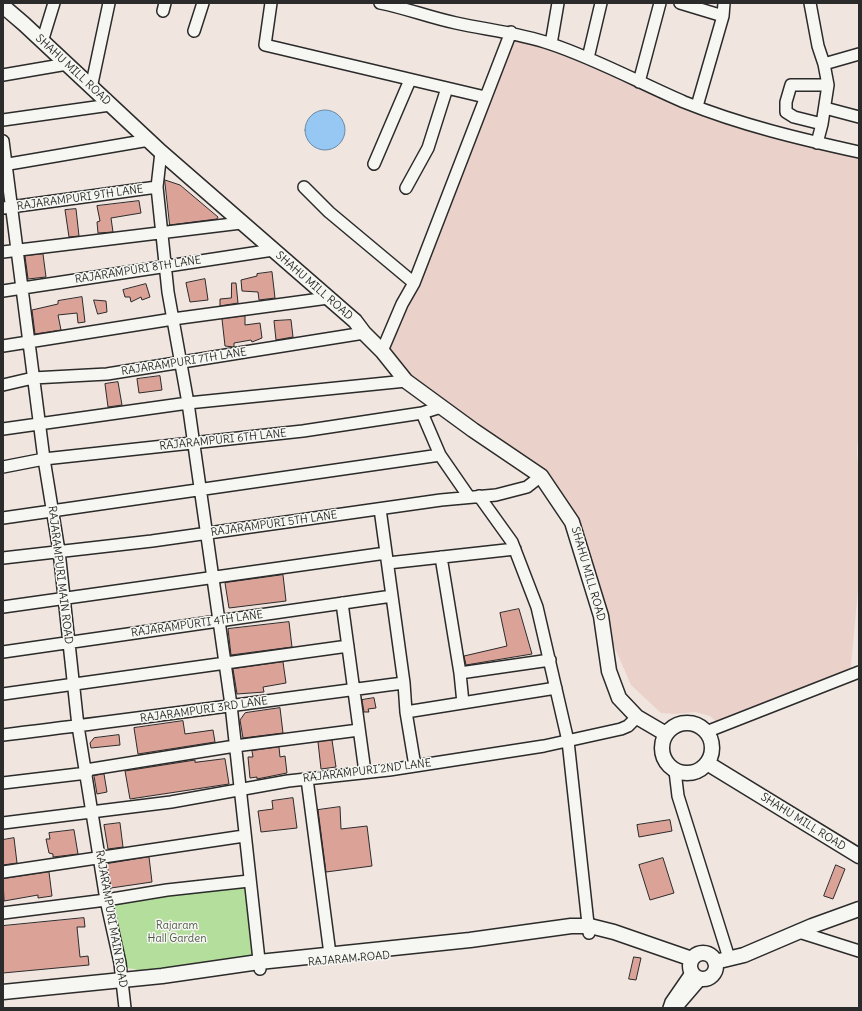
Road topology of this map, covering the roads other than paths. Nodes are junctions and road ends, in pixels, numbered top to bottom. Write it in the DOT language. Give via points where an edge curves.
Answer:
graph roads {
  1 [pos="54,3"];
  2 [pos="109,3"];
  3 [pos="203,3"];
  4 [pos="271,3"];
  5 [pos="380,3"];
  6 [pos="558,3"];
  7 [pos="601,3"];
  8 [pos="660,3"];
  9 [pos="680,3"];
  10 [pos="724,3"];
  11 [pos="810,3"];
  12 [pos="3,6"];
  13 [pos="723,16"];
  14 [pos="194,30"];
  15 [pos="511,32"];
  16 [pos="42,42"];
  17 [pos="551,44"];
  18 [pos="859,54"];
  19 [pos="588,58"];
  20 [pos="67,64"];
  21 [pos="824,64"];
  22 [pos="3,75"];
  23 [pos="410,80"];
  24 [pos="639,82"];
  25 [pos="828,86"];
  26 [pos="91,88"];
  27 [pos="447,88"];
  28 [pos="484,97"];
  29 [pos="110,105"];
  30 [pos="697,106"];
  31 [pos="825,108"];
  32 [pos="859,117"];
  33 [pos="3,120"];
  34 [pos="822,124"];
  35 [pos="149,140"];
  36 [pos="3,141"];
  37 [pos="817,143"];
  38 [pos="161,152"];
  39 [pos="859,152"];
  40 [pos="374,164"];
  41 [pos="5,165"];
  42 [pos="157,187"];
  43 [pos="304,187"];
  44 [pos="406,188"];
  45 [pos="7,208"];
  46 [pos="241,222"];
  47 [pos="162,234"];
  48 [pos="273,250"];
  49 [pos="17,251"];
  50 [pos="3,252"];
  51 [pos="165,266"];
  52 [pos="414,283"];
  53 [pos="22,288"];
  54 [pos="3,291"];
  55 [pos="328,298"];
  56 [pos="173,319"];
  57 [pos="364,333"];
  58 [pos="30,343"];
  59 [pos="3,346"];
  60 [pos="382,351"];
  61 [pos="180,363"];
  62 [pos="33,378"];
  63 [pos="406,381"];
  64 [pos="3,385"];
  65 [pos="188,403"];
  66 [pos="441,407"];
  67 [pos="422,414"];
  68 [pos="40,423"];
  69 [pos="3,429"];
  70 [pos="194,444"];
  71 [pos="440,454"];
  72 [pos="44,459"];
  73 [pos="3,467"];
  74 [pos="541,476"];
  75 [pos="200,490"];
  76 [pos="474,497"];
  77 [pos="380,509"];
  78 [pos="53,512"];
  79 [pos="3,518"];
  80 [pos="207,533"];
  81 [pos="515,549"];
  82 [pos="59,551"];
  83 [pos="441,557"];
  84 [pos="3,558"];
  85 [pos="387,558"];
  86 [pos="213,577"];
  87 [pos="392,596"];
  88 [pos="64,598"];
  89 [pos="342,603"];
  90 [pos="3,607"];
  91 [pos="219,620"];
  92 [pos="69,642"];
  93 [pos="348,646"];
  94 [pos="3,652"];
  95 [pos="550,660"];
  96 [pos="225,662"];
  97 [pos="859,672"];
  98 [pos="460,673"];
  99 [pos="404,683"];
  100 [pos="73,684"];
  101 [pos="556,688"];
  102 [pos="354,690"];
  103 [pos="3,694"];
  104 [pos="462,703"];
  105 [pos="230,705"];
  106 [pos="406,712"];
  107 [pos="637,717"];
  108 [pos="78,726"];
  109 [pos="359,730"];
  110 [pos="706,732"];
  111 [pos="666,734"];
  112 [pos="3,735"];
  113 [pos="568,741"];
  114 [pos="235,746"];
  115 [pos="707,763"];
  116 [pos="415,766"];
  117 [pos="86,771"];
  118 [pos="675,771"];
  119 [pos="365,772"];
  120 [pos="307,779"];
  121 [pos="3,783"];
  122 [pos="240,790"];
  123 [pos="92,812"];
  124 [pos="3,823"];
  125 [pos="244,836"];
  126 [pos="859,856"];
  127 [pos="100,857"];
  128 [pos="3,872"];
  129 [pos="249,881"];
  130 [pos="106,900"];
  131 [pos="859,909"];
  132 [pos="3,913"];
  133 [pos="590,929"];
  134 [pos="799,932"];
  135 [pos="859,951"];
  136 [pos="330,954"];
  137 [pos="722,960"];
  138 [pos="260,965"];
  139 [pos="693,969"];
  140 [pos="123,984"];
  141 [pos="3,992"];
  142 [pos="3,999"];
  143 [pos="125,1008"];
  144 [pos="669,1008"];
  145 [pos="676,1008"];
  1 -- 16 [label="street"];
  2 -- 26 [label="street"];
  3 -- 14 [label="street"];
  4 -- 23 [label="street" via="265,45"];
  5 -- 15 [label="street" via="403,7 455,23"];
  6 -- 17 [label="street"];
  7 -- 19 [label="street"];
  8 -- 24 [label="street"];
  9 -- 13 [label="street"];
  10 -- 13 [label="street"];
  11 -- 21 [label="street"];
  12 -- 16 [label="main road, SHAHU MILL ROAD"];
  13 -- 30 [label="street"];
  15 -- 17 [label="street"];
  15 -- 28 [label="street"];
  16 -- 20 [label="main road, SHAHU MILL ROAD"];
  17 -- 19 [label="street"];
  18 -- 21 [label="street"];
  19 -- 24 [label="street"];
  20 -- 22 [label="street"];
  20 -- 26 [label="main road, SHAHU MILL ROAD"];
  21 -- 25 [label="street"];
  23 -- 27 [label="street"];
  23 -- 40 [label="street"];
  24 -- 30 [label="street"];
  25 -- 31 [label="street"];
  25 -- 34 [label="street" via="791,85 786,102 786,112 794,117"];
  26 -- 29 [label="main road, SHAHU MILL ROAD"];
  27 -- 28 [label="street"];
  27 -- 44 [label="street" via="428,148"];
  28 -- 52 [label="street"];
  29 -- 33 [label="street"];
  29 -- 35 [label="main road, SHAHU MILL ROAD"];
  30 -- 37 [label="street" via="736,121"];
  31 -- 32 [label="street"];
  31 -- 34 [label="street"];
  34 -- 37 [label="street"];
  35 -- 38 [label="main road, SHAHU MILL ROAD"];
  35 -- 41 [label="street"];
  36 -- 41 [label="street, RAJARAMPURI MAIN ROAD"];
  37 -- 39 [label="street"];
  38 -- 42 [label="street"];
  38 -- 46 [label="main road, SHAHU MILL ROAD"];
  41 -- 45 [label="street, RAJARAMPURI MAIN ROAD"];
  42 -- 45 [label="street, RAJARAMPURI 9TH LANE"];
  42 -- 47 [label="street"];
  43 -- 52 [label="street" via="329,212"];
  45 -- 49 [label="street, RAJARAMPURI MAIN ROAD"];
  46 -- 47 [label="street"];
  46 -- 48 [label="main road, SHAHU MILL ROAD"];
  47 -- 49 [label="street"];
  47 -- 51 [label="street"];
  48 -- 51 [label="street, RAJARAMPURI 8TH LANE"];
  48 -- 55 [label="main road, SHAHU MILL ROAD"];
  49 -- 50 [label="street"];
  49 -- 53 [label="street, RAJARAMPURI MAIN ROAD"];
  51 -- 53 [label="street, RAJARAMPURI 8TH LANE"];
  51 -- 56 [label="street"];
  52 -- 60 [label="street"];
  53 -- 54 [label="street, RAJARAMPURI 8TH LANE"];
  53 -- 58 [label="street, RAJARAMPURI MAIN ROAD"];
  55 -- 56 [label="street"];
  55 -- 57 [label="main road, SHAHU MILL ROAD" via="355,321"];
  56 -- 58 [label="street"];
  56 -- 61 [label="street"];
  57 -- 60 [label="main road, SHAHU MILL ROAD"];
  57 -- 61 [label="street, RAJARAMPURI 7TH LANE"];
  58 -- 59 [label="street"];
  58 -- 62 [label="street, RAJARAMPURI MAIN ROAD"];
  60 -- 63 [label="main road, SHAHU MILL ROAD"];
  61 -- 62 [label="street, RAJARAMPURI 7TH LANE" via="107,374"];
  61 -- 65 [label="street"];
  62 -- 64 [label="street, RAJARAMPURI 7TH LANE"];
  62 -- 68 [label="street, RAJARAMPURI MAIN ROAD"];
  63 -- 65 [label="street"];
  63 -- 66 [label="main road, SHAHU MILL ROAD"];
  65 -- 68 [label="street"];
  65 -- 70 [label="street"];
  66 -- 67 [label="street, RAJARAMPURI 6TH LANE"];
  66 -- 74 [label="main road, SHAHU MILL ROAD"];
  67 -- 70 [label="street, RAJARAMPURI 6TH LANE"];
  67 -- 71 [label="street"];
  68 -- 69 [label="street"];
  68 -- 72 [label="street, RAJARAMPURI MAIN ROAD"];
  70 -- 72 [label="street, RAJARAMPURI 6TH LANE"];
  70 -- 75 [label="street"];
  71 -- 75 [label="street"];
  71 -- 76 [label="street"];
  72 -- 73 [label="street, RAJARAMPURI 6TH LANE"];
  72 -- 78 [label="street, RAJARAMPURI MAIN ROAD"];
  74 -- 76 [label="street, RAJARAMPURI 5TH LANE" via="527,487 496,495"];
  74 -- 107 [label="main road, SHAHU MILL ROAD" via="572,522 601,616 609,672 619,698"];
  75 -- 78 [label="street"];
  75 -- 80 [label="street"];
  76 -- 77 [label="street, RAJARAMPURI 5TH LANE"];
  76 -- 81 [label="street"];
  77 -- 80 [label="street, RAJARAMPURI 5TH LANE"];
  77 -- 85 [label="street"];
  78 -- 79 [label="street"];
  78 -- 82 [label="street, RAJARAMPURI MAIN ROAD"];
  80 -- 82 [label="street, RAJARAMPURI 5TH LANE"];
  80 -- 86 [label="street"];
  81 -- 83 [label="street"];
  81 -- 95 [label="street" via="537,607"];
  82 -- 84 [label="street, RAJARAMPURI 5TH LANE"];
  82 -- 88 [label="street, RAJARAMPURI MAIN ROAD"];
  83 -- 85 [label="street"];
  83 -- 98 [label="street"];
  85 -- 86 [label="street"];
  85 -- 87 [label="street"];
  86 -- 88 [label="street"];
  86 -- 91 [label="street"];
  87 -- 89 [label="street, RAJARAMPURTI 4TH LANE"];
  87 -- 99 [label="street"];
  88 -- 90 [label="street"];
  88 -- 92 [label="street, RAJARAMPURI MAIN ROAD"];
  89 -- 91 [label="street, RAJARAMPURTI 4TH LANE"];
  89 -- 93 [label="street"];
  91 -- 92 [label="street, RAJARAMPURTI 4TH LANE"];
  91 -- 96 [label="street"];
  92 -- 94 [label="street, RAJARAMPURTI 4TH LANE"];
  92 -- 100 [label="street, RAJARAMPURI MAIN ROAD"];
  93 -- 96 [label="street"];
  93 -- 102 [label="street"];
  95 -- 98 [label="street"];
  95 -- 101 [label="street"];
  96 -- 100 [label="street"];
  96 -- 105 [label="street"];
  97 -- 110 [label="street"];
  98 -- 104 [label="street"];
  99 -- 102 [label="street, RAJARAMPURI 3RD LANE"];
  99 -- 106 [label="street"];
  100 -- 103 [label="street"];
  100 -- 108 [label="street, RAJARAMPURI MAIN ROAD"];
  101 -- 104 [label="street"];
  101 -- 113 [label="street"];
  102 -- 105 [label="street, RAJARAMPURI 3RD LANE"];
  102 -- 109 [label="street"];
  104 -- 106 [label="street"];
  105 -- 108 [label="street, RAJARAMPURI 3RD LANE"];
  105 -- 114 [label="street"];
  106 -- 116 [label="street"];
  107 -- 111 [label="main road, SHAHU MILL ROAD"];
  107 -- 113 [label="street, RAJARAMPURI 2ND LANE" via="621,729"];
  108 -- 112 [label="street, RAJARAMPURI 3RD LANE"];
  108 -- 117 [label="street, RAJARAMPURI MAIN ROAD"];
  109 -- 114 [label="street"];
  109 -- 119 [label="street"];
  110 -- 111 [label="main road" via="684,723 676,725"];
  110 -- 115 [label="main road" via="712,747"];
  111 -- 118 [label="main road" via="662,752 665,760"];
  113 -- 116 [label="street, RAJARAMPURI 2ND LANE"];
  113 -- 133 [label="street"];
  114 -- 117 [label="street"];
  114 -- 122 [label="street"];
  115 -- 118 [label="main road" via="693,772"];
  115 -- 126 [label="main road, SHAHU MILL ROAD"];
  116 -- 119 [label="street, RAJARAMPURI 2ND LANE"];
  117 -- 121 [label="street"];
  117 -- 123 [label="street, RAJARAMPURI MAIN ROAD"];
  118 -- 137 [label="street" via="678,796"];
  119 -- 120 [label="street, RAJARAMPURI 2ND LANE"];
  120 -- 122 [label="street, RAJARAMPURI 2ND LANE"];
  120 -- 136 [label="street"];
  122 -- 123 [label="street, RAJARAMPURI 2ND LANE"];
  122 -- 125 [label="street"];
  123 -- 124 [label="street"];
  123 -- 127 [label="street, RAJARAMPURI MAIN ROAD"];
  125 -- 127 [label="street"];
  125 -- 129 [label="street"];
  127 -- 128 [label="street"];
  127 -- 130 [label="street, RAJARAMPURI MAIN ROAD"];
  129 -- 130 [label="street"];
  129 -- 138 [label="street"];
  130 -- 132 [label="street"];
  130 -- 140 [label="street, RAJARAMPURI MAIN ROAD"];
  131 -- 134 [label="main road"];
  133 -- 136 [label="main road" via="571,926 470,940"];
  133 -- 138 [label="main road, RAJARAM ROAD" via="461,949"];
  133 -- 139 [label="main road, RAJARAM ROAD"];
  134 -- 135 [label="street"];
  134 -- 137 [label="main road" via="744,955"];
  136 -- 138 [label="main road"];
  137 -- 139 [label="main road" via="703,953"];
  137 -- 139 [label="main road" via="713,974 706,979"];
  138 -- 140 [label="main road, RAJARAM ROAD"];
  139 -- 144 [label="street"];
  139 -- 145 [label="street"];
  140 -- 141 [label="main road"];
  140 -- 142 [label="main road, RAJARAM ROAD"];
  140 -- 143 [label="street, RAJARAMPURI MAIN ROAD"];
}
